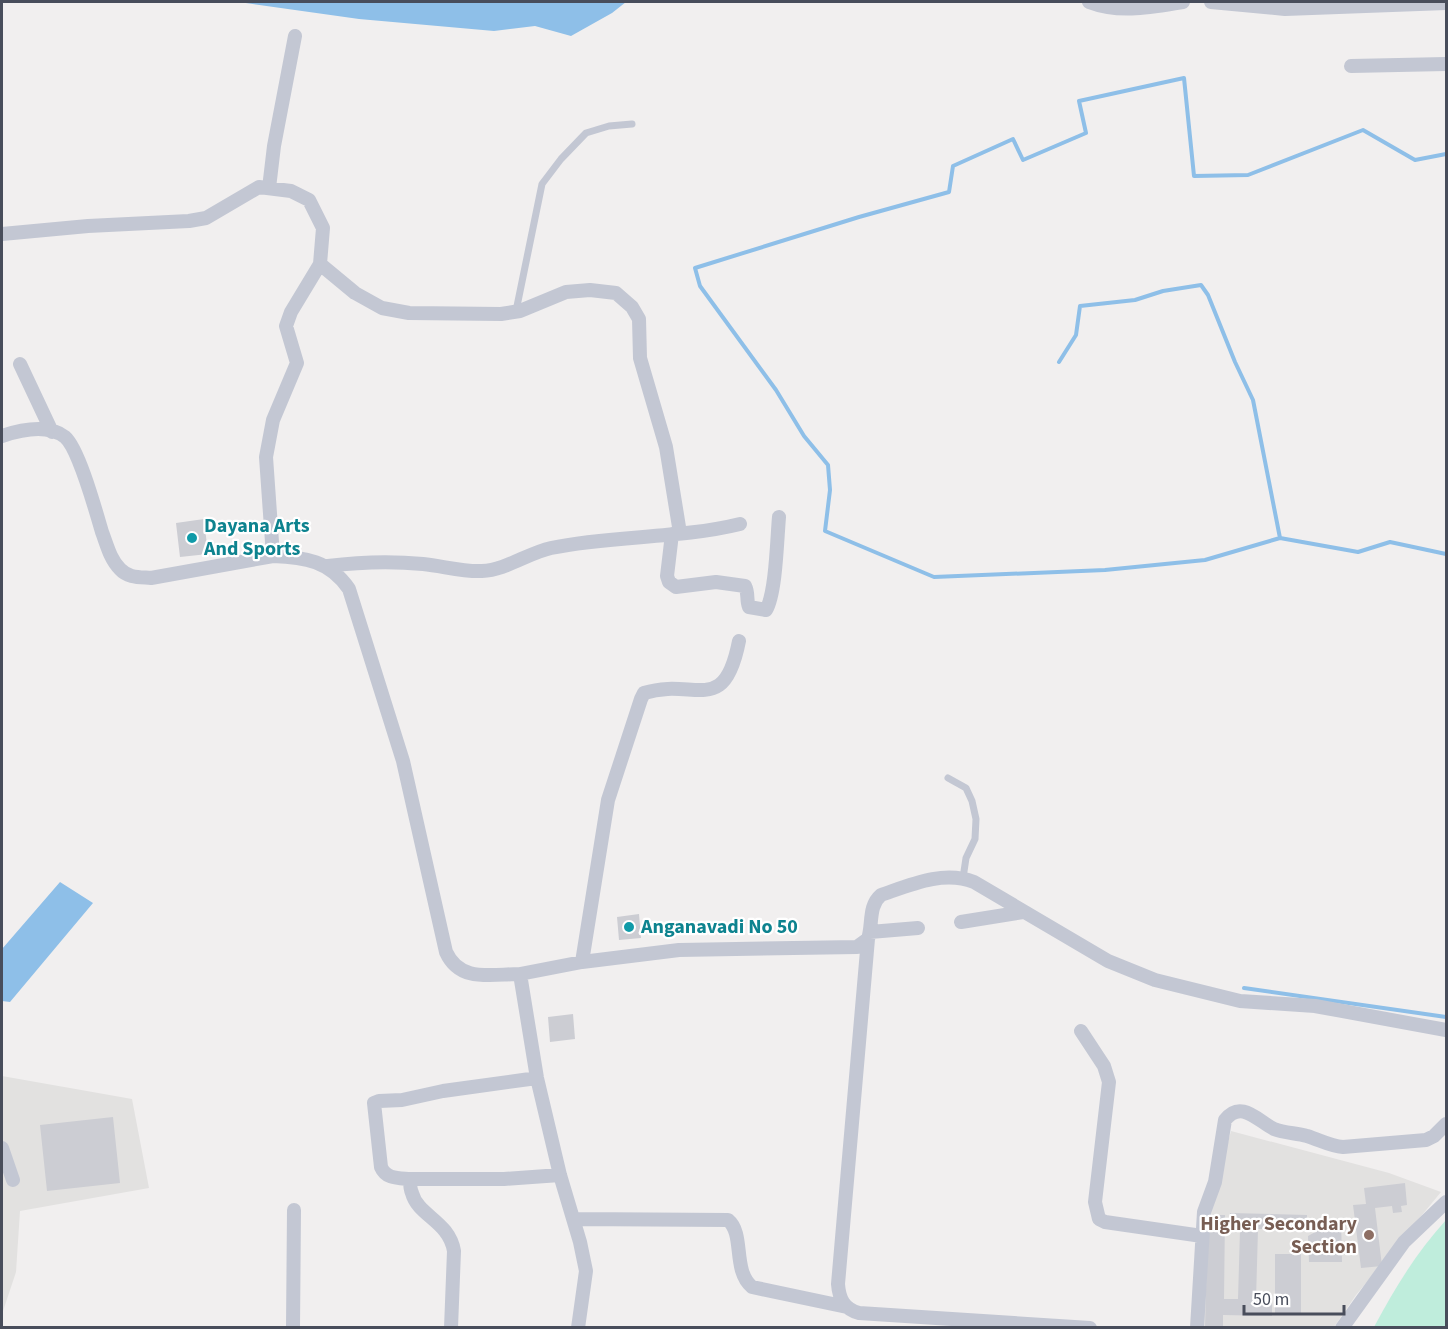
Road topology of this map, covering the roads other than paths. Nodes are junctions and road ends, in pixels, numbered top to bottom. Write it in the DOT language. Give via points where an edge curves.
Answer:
graph roads {
  1 [pos="1089,2"];
  2 [pos="1183,2"];
  3 [pos="1211,2"];
  4 [pos="1446,3"];
  5 [pos="295,36"];
  6 [pos="1446,64"];
  7 [pos="1351,66"];
  8 [pos="632,124"];
  9 [pos="269,188"];
  10 [pos="2,234"];
  11 [pos="320,264"];
  12 [pos="516,312"];
  13 [pos="20,364"];
  14 [pos="52,432"];
  15 [pos="2,436"];
  16 [pos="779,517"];
  17 [pos="740,524"];
  18 [pos="676,533"];
  19 [pos="273,556"];
  20 [pos="328,566"];
  21 [pos="739,641"];
  22 [pos="948,778"];
  23 [pos="963,878"];
  24 [pos="1023,912"];
  25 [pos="961,922"];
  26 [pos="918,928"];
  27 [pos="869,935"];
  28 [pos="582,962"];
  29 [pos="520,974"];
  30 [pos="1446,1030"];
  31 [pos="1081,1031"];
  32 [pos="537,1078"];
  33 [pos="1446,1124"];
  34 [pos="2,1148"];
  35 [pos="560,1175"];
  36 [pos="410,1179"];
  37 [pos="13,1180"];
  38 [pos="1446,1202"];
  39 [pos="294,1210"];
  40 [pos="574,1219"];
  41 [pos="1202,1236"];
  42 [pos="848,1307"];
  43 [pos="293,1328"];
  44 [pos="451,1328"];
  45 [pos="578,1328"];
  46 [pos="1090,1328"];
  47 [pos="1197,1328"];
  48 [pos="1342,1328"];
  1 -- 2 [label="street" via="1138,9"];
  3 -- 4 [label="street" via="1285,9"];
  5 -- 9 [label="street"];
  6 -- 7 [label="street"];
  8 -- 12 [label="lane" via="586,134 542,184"];
  9 -- 10 [label="street" via="260,187 206,218"];
  9 -- 11 [label="street" via="291,191 314,206 323,228"];
  11 -- 12 [label="street" via="382,308 409,313"];
  11 -- 19 [label="street" via="286,326 297,363 273,420 266,457"];
  12 -- 18 [label="street" via="566,292 590,290 616,293 632,307 639,319 640,358 666,447"];
  13 -- 14 [label="street"];
  14 -- 15 [label="street" via="35,429"];
  14 -- 19 [label="street" via="64,437 71,446 110,555 132,577 151,578"];
  16 -- 18 [label="street" via="766,610 750,608 745,586 717,582 676,587 669,582"];
  17 -- 18 [label="street" via="707,532"];
  18 -- 20 [label="street" via="550,549 493,570 387,562"];
  19 -- 20 [label="street" via="291,556"];
  20 -- 29 [label="street" via="349,589 403,761 449,959 468,974"];
  21 -- 28 [label="street" via="728,677 718,687 653,690 641,699 608,800"];
  22 -- 23 [label="lane" via="966,788 976,819 975,839 966,858"];
  23 -- 24 [label="street"];
  23 -- 27 [label="street" via="936,878 881,895 872,908"];
  24 -- 25 [label="street"];
  24 -- 30 [label="street" via="1108,961 1155,980 1240,1001 1315,1006"];
  26 -- 27 [label="street"];
  27 -- 28 [label="street" via="862,945 852,948 679,950"];
  27 -- 42 [label="street" via="838,1284 840,1298"];
  28 -- 29 [label="street"];
  29 -- 32 [label="street"];
  31 -- 41 [label="street" via="1104,1066 1109,1082 1095,1202 1099,1219"];
  32 -- 35 [label="street"];
  32 -- 36 [label="street" via="375,1102 383,1172"];
  33 -- 41 [label="street" via="1426,1140 1343,1147 1275,1129 1252,1114 1230,1114 1222,1132"];
  34 -- 37 [label="street"];
  35 -- 36 [label="street"];
  35 -- 40 [label="street"];
  36 -- 44 [label="street" via="414,1199 453,1243"];
  38 -- 48 [label="street" via="1404,1242"];
  39 -- 43 [label="street"];
  40 -- 42 [label="street" via="723,1218 734,1226 740,1266 752,1287"];
  40 -- 45 [label="street" via="586,1271"];
  41 -- 47 [label="street"];
  42 -- 46 [label="street" via="860,1313"];
}
